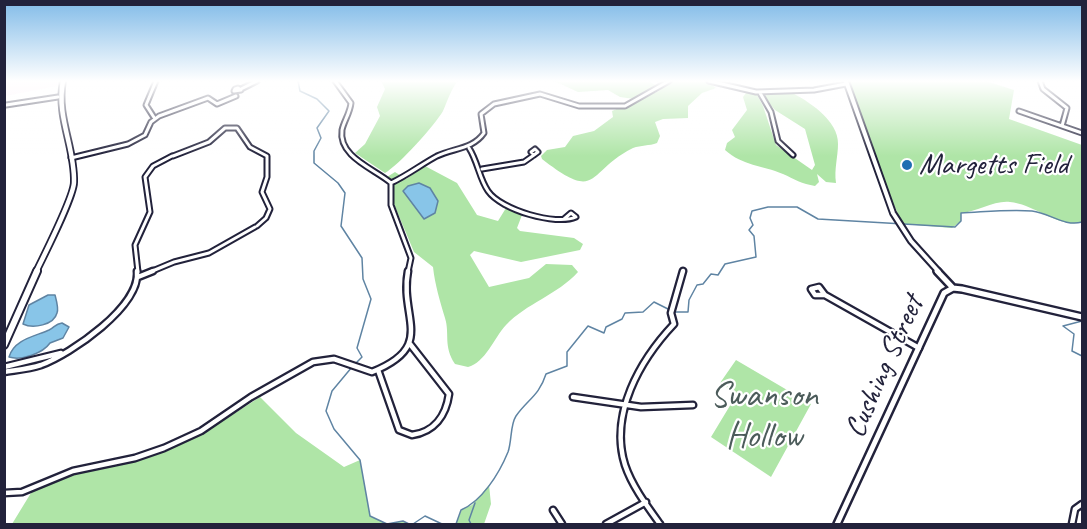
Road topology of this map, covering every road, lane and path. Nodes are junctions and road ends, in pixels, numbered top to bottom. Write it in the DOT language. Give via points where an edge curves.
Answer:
graph roads {
  1 [pos="58,106"];
  2 [pos="146,106"];
  3 [pos="188,106"];
  4 [pos="350,106"];
  5 [pos="491,106"];
  6 [pos="578,106"];
  7 [pos="593,106"];
  8 [pos="767,106"];
  9 [pos="853,106"];
  10 [pos="1063,106"];
  11 [pos="1019,111"];
  12 [pos="154,119"];
  13 [pos="1062,126"];
  14 [pos="1083,133"];
  15 [pos="470,148"];
  16 [pos="534,155"];
  17 [pos="793,155"];
  18 [pos="71,158"];
  19 [pos="482,169"];
  20 [pos="391,183"];
  21 [pos="564,219"];
  22 [pos="683,270"];
  23 [pos="138,277"];
  24 [pos="953,288"];
  25 [pos="825,295"];
  26 [pos="1083,317"];
  27 [pos="410,344"];
  28 [pos="4,345"];
  29 [pos="918,348"];
  30 [pos="67,351"];
  31 [pos="4,367"];
  32 [pos="378,370"];
  33 [pos="4,372"];
  34 [pos="573,397"];
  35 [pos="693,405"];
  36 [pos="627,406"];
  37 [pos="4,493"];
  38 [pos="646,502"];
  39 [pos="1083,504"];
  40 [pos="553,510"];
  41 [pos="562,525"];
  42 [pos="606,525"];
  43 [pos="660,525"];
  44 [pos="837,525"];
  45 [pos="1072,525"];
  1 -- 18 [label="main road"];
  2 -- 12 [label="street"];
  3 -- 12 [label="street"];
  4 -- 20 [label="street" via="342,132 345,147 354,158"];
  5 -- 15 [label="street" via="482,112 483,136"];
  6 -- 7 [label="street"];
  8 -- 17 [label="street" via="778,141"];
  9 -- 24 [label="street" via="884,195 899,225"];
  10 -- 13 [label="street" via="1067,115"];
  11 -- 13 [label="street"];
  12 -- 18 [label="street" via="146,134 132,143"];
  13 -- 14 [label="street"];
  15 -- 19 [label="street"];
  15 -- 20 [label="street" via="437,156"];
  16 -- 19 [label="street" via="520,163"];
  18 -- 28 [label="main road" via="74,186 69,203"];
  19 -- 21 [label="street" via="487,190 507,207 530,215"];
  20 -- 27 [label="street" via="391,205 411,258 406,279 413,325"];
  22 -- 36 [label="street" via="672,311 674,324 639,368"];
  23 -- 23 [label="street" via="135,245 150,210 145,177 153,166 209,142 225,128 237,128 250,147 267,156 262,192 270,209 266,218 209,253 170,263"];
  23 -- 30 [label="street" via="134,292 122,308"];
  24 -- 26 [label="street, Cushing Street"];
  24 -- 29 [label="street, Cushing Street" via="944,292"];
  25 -- 29 [label="street"];
  27 -- 32 [label="street"];
  27 -- 32 [label="street" via="449,393 442,416 432,428 418,435 399,430"];
  29 -- 44 [label="street, Cushing Street"];
  30 -- 31 [label="street" via="36,362"];
  30 -- 33 [label="street" via="40,365"];
  32 -- 37 [label="street" via="368,372 334,359 313,362 201,431 164,448 74,471 22,492"];
  34 -- 36 [label="street"];
  35 -- 36 [label="street"];
  36 -- 38 [label="street" via="624,462"];
  38 -- 42 [label="street"];
  38 -- 43 [label="street"];
  39 -- 45 [label="street" via="1075,509"];
  40 -- 41 [label="street"];
}
